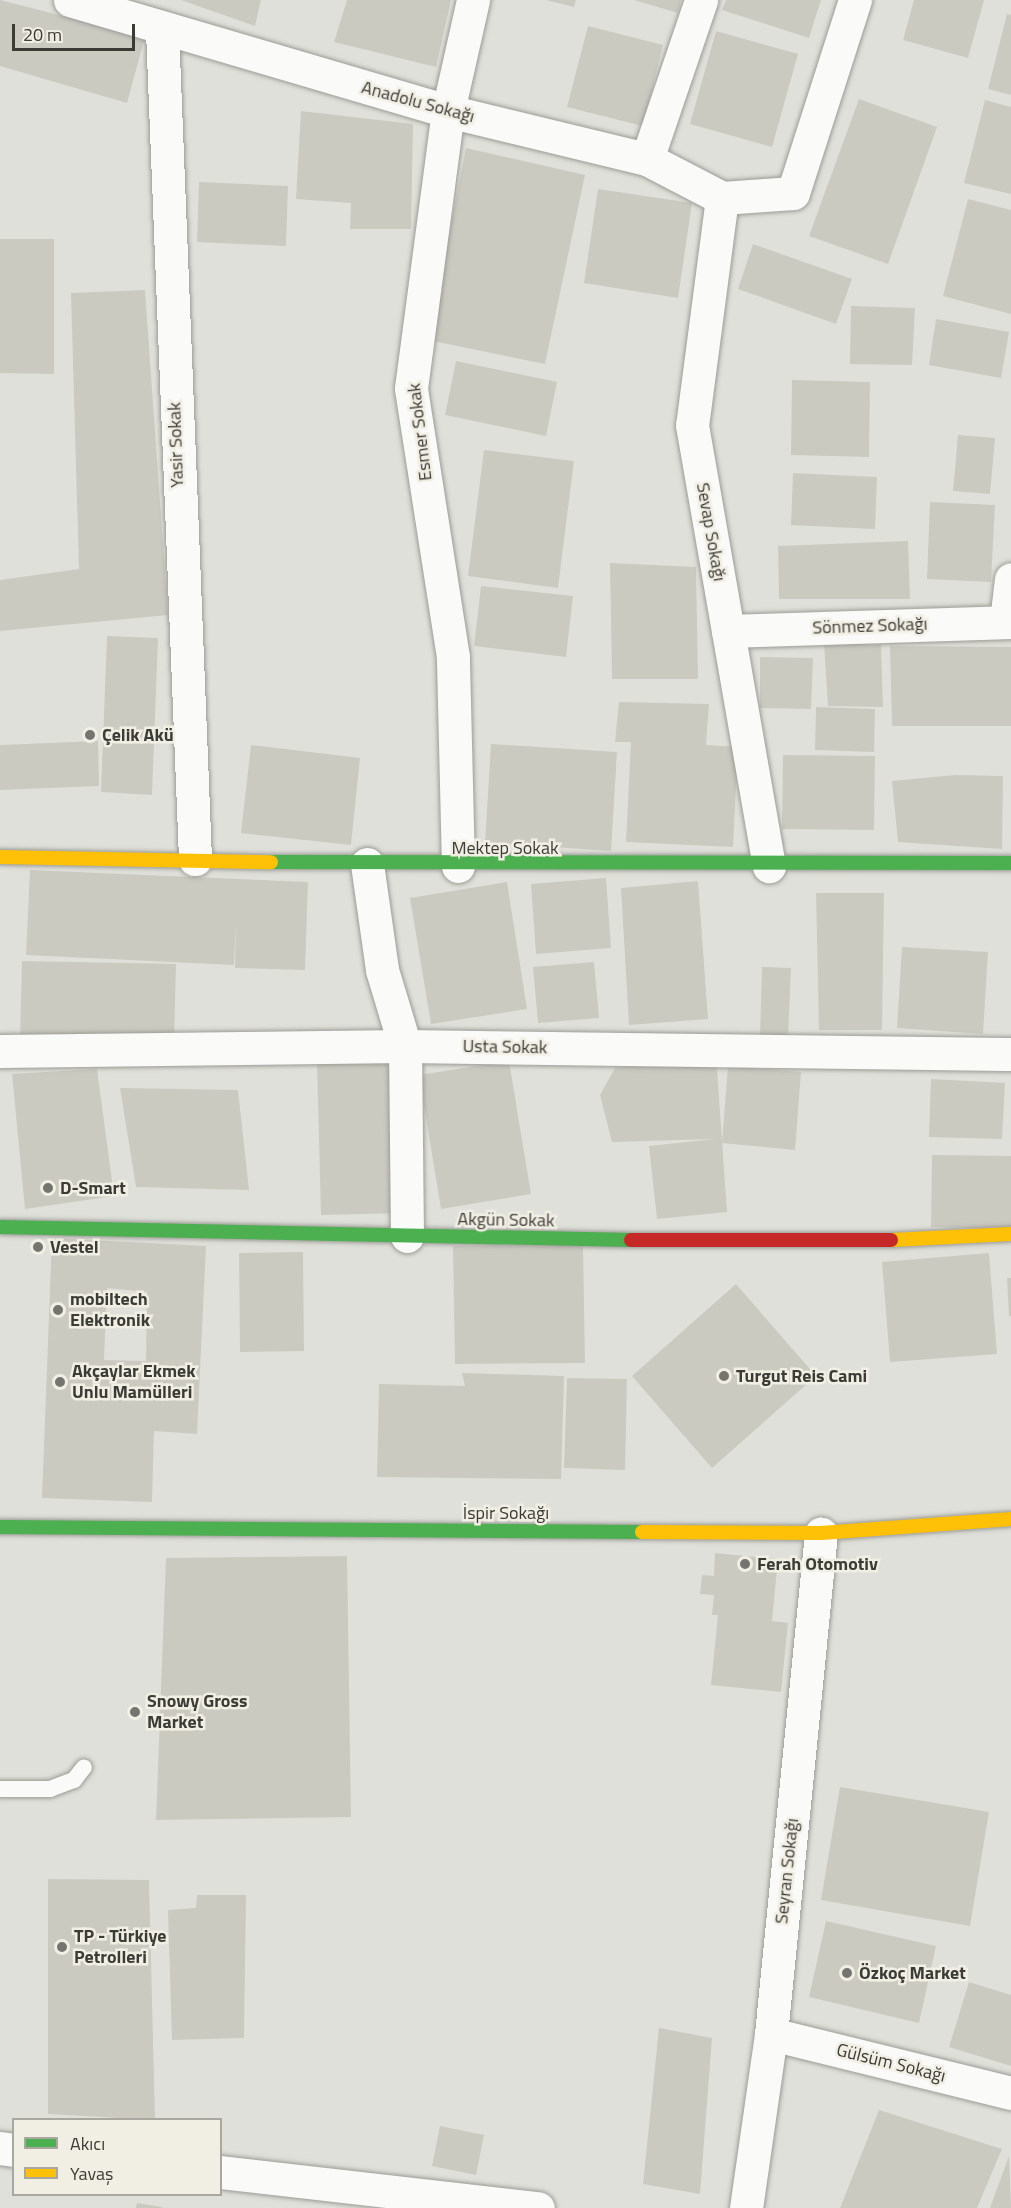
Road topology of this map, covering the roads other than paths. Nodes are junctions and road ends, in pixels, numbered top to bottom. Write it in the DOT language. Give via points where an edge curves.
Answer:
graph roads {
  1 [pos="70,0"];
  2 [pos="473,0"];
  3 [pos="701,0"];
  4 [pos="855,0"];
  5 [pos="162,30"];
  6 [pos="448,111"];
  7 [pos="647,159"];
  8 [pos="722,198"];
  9 [pos="1011,579"];
  10 [pos="1009,622"];
  11 [pos="728,631"];
  12 [pos="0,856"];
  13 [pos="195,859"];
  14 [pos="1011,862"];
  15 [pos="368,864"];
  16 [pos="458,866"];
  17 [pos="769,866"];
  18 [pos="405,1046"];
  19 [pos="0,1052"];
  20 [pos="1011,1054"];
  21 [pos="0,1227"];
  22 [pos="1011,1234"];
  23 [pos="407,1236"];
  24 [pos="1011,1519"];
  25 [pos="0,1527"];
  26 [pos="822,1533"];
  27 [pos="84,1767"];
  28 [pos="0,1789"];
  29 [pos="771,2034"];
  30 [pos="1011,2093"];
  31 [pos="222,2172"];
  32 [pos="538,2208"];
  33 [pos="746,2208"];
  1 -- 5 [label="street, Anadolu Sokağı"];
  2 -- 6 [label="street, Esmer Sokak"];
  3 -- 7 [label="street"];
  4 -- 8 [label="street, Anadolu Sokağı" via="793,193"];
  5 -- 6 [label="street, Anadolu Sokağı"];
  5 -- 13 [label="street, Yasir Sokak"];
  6 -- 7 [label="street, Anadolu Sokağı"];
  6 -- 16 [label="street, Esmer Sokak" via="411,388 453,657"];
  7 -- 8 [label="street, Anadolu Sokağı"];
  8 -- 11 [label="street, Sevap Sokağı" via="692,425"];
  9 -- 10 [label="street"];
  10 -- 11 [label="street, Sönmez Sokağı"];
  11 -- 17 [label="street, Sevap Sokağı"];
  12 -- 13 [label="street, Mektep Sokak"];
  13 -- 15 [label="street, Mektep Sokak"];
  14 -- 17 [label="street, Mektep Sokak"];
  15 -- 16 [label="street, Mektep Sokak"];
  15 -- 18 [label="street" via="382,970"];
  16 -- 17 [label="street, Mektep Sokak"];
  18 -- 19 [label="street, Usta Sokak"];
  18 -- 20 [label="street, Usta Sokak"];
  18 -- 23 [label="street"];
  21 -- 23 [label="street, Akgün Sokak"];
  22 -- 23 [label="street, Akgün Sokak" via="814,1244"];
  24 -- 26 [label="street, İspir Sokağı"];
  25 -- 26 [label="street, İspir Sokağı"];
  26 -- 29 [label="street, Seyran Sokağı"];
  27 -- 28 [label="lane" via="74,1780 50,1789"];
  29 -- 30 [label="street, Gülsüm Sokağı"];
  29 -- 33 [label="street, Seyran Sokağı"];
  31 -- 32 [label="street"];
}
